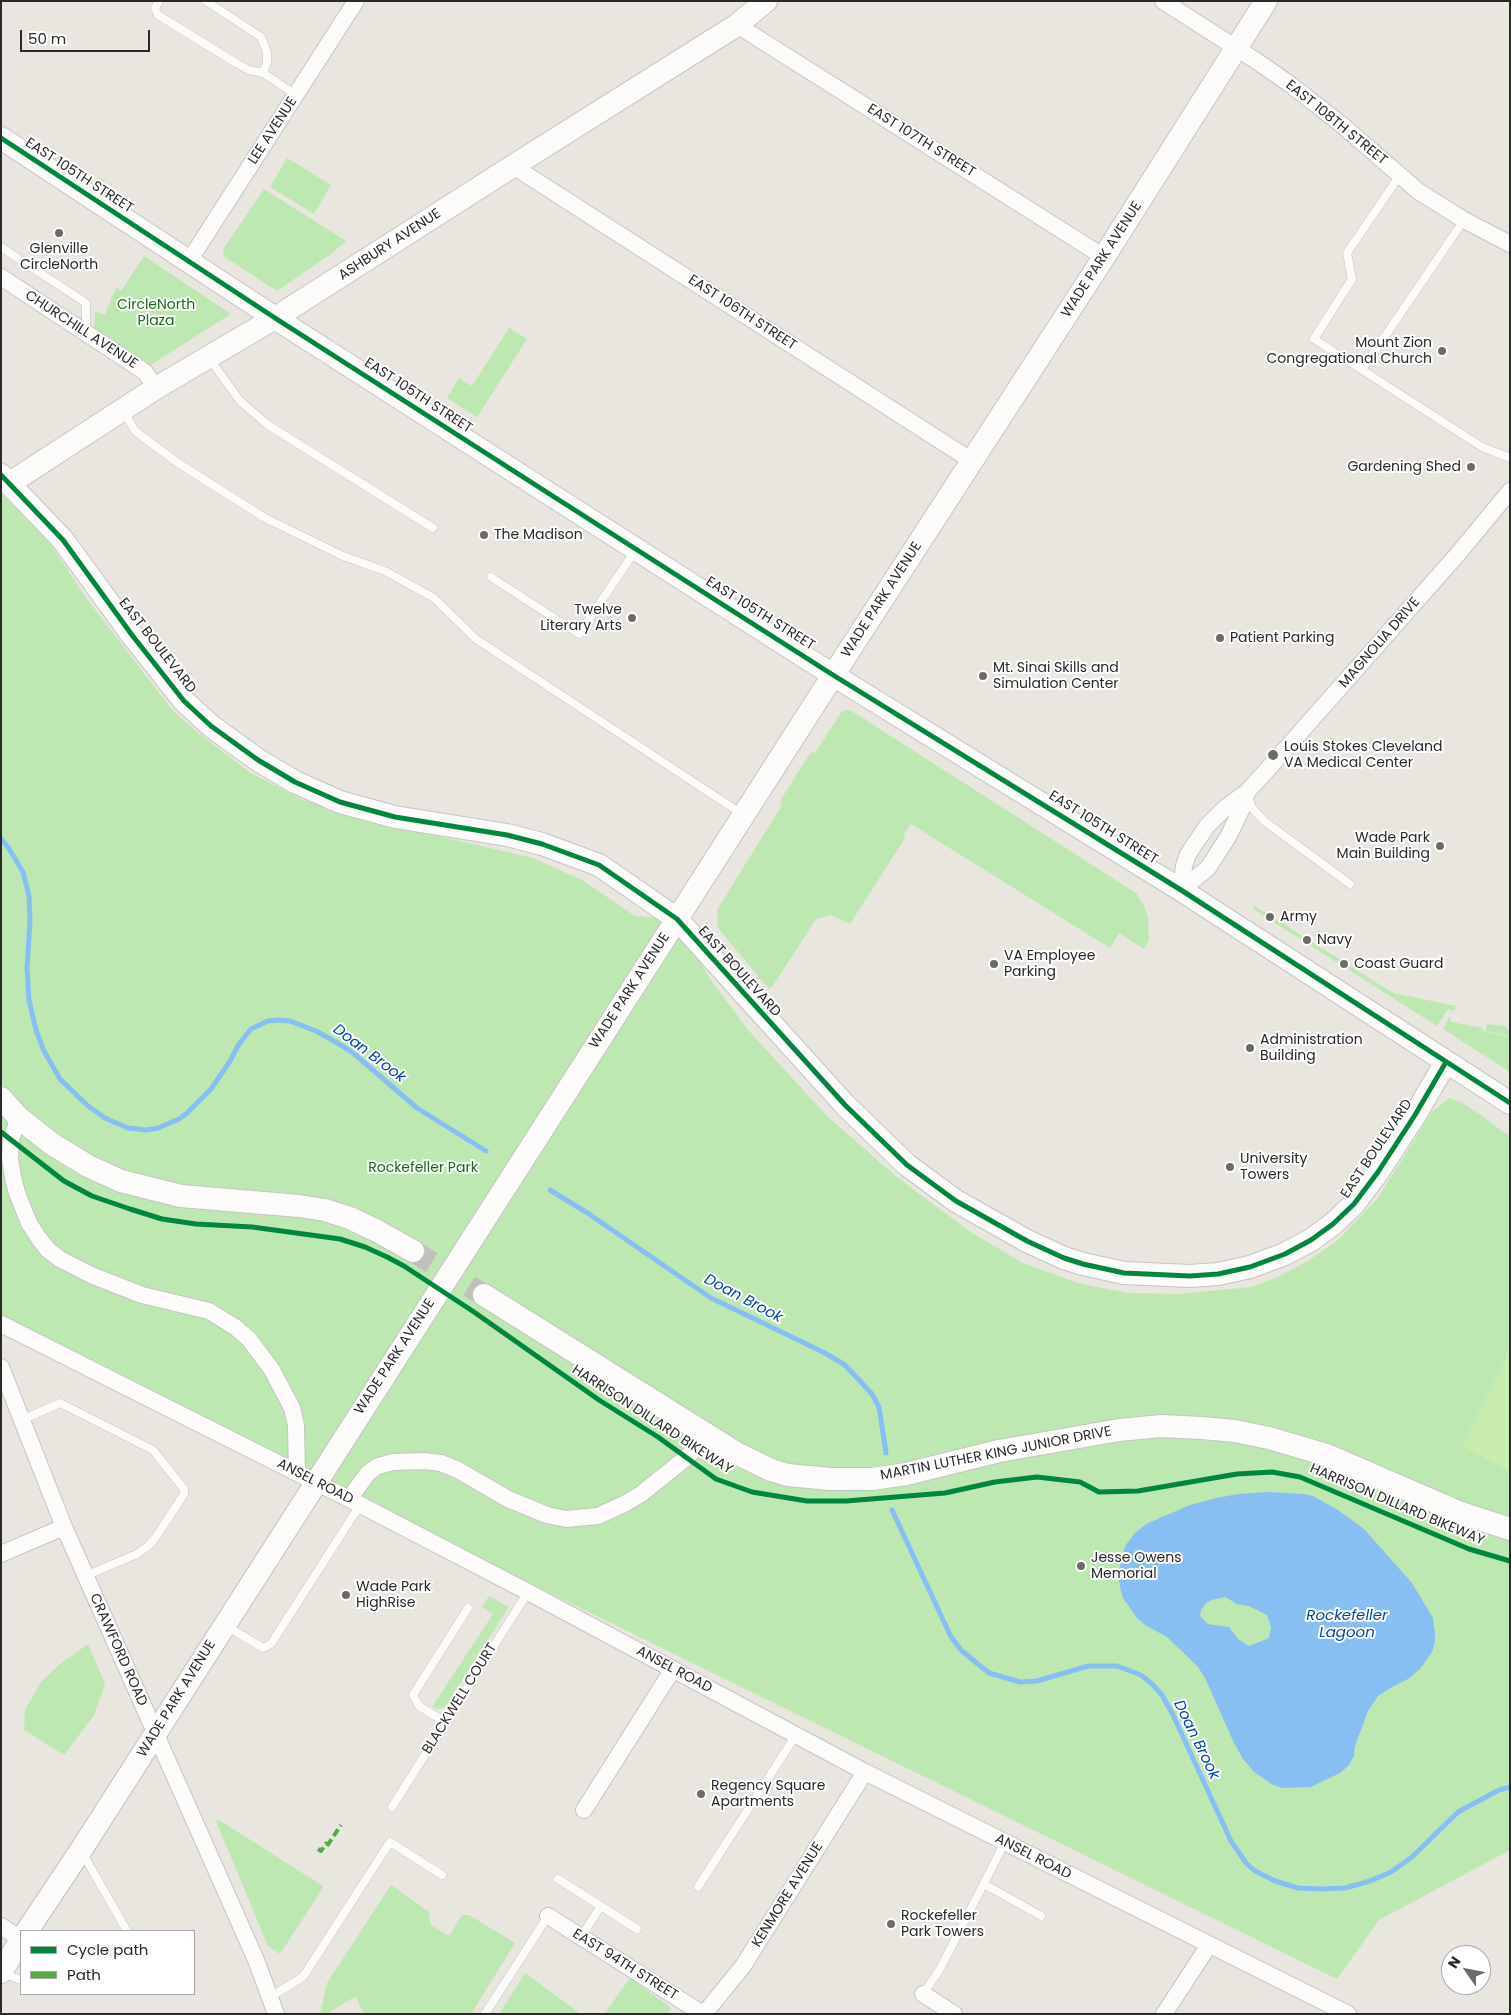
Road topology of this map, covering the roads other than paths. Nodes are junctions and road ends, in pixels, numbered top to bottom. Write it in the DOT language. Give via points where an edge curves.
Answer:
graph roads {
  1 [pos="159,1"];
  2 [pos="206,1"];
  3 [pos="356,1"];
  4 [pos="766,1"];
  5 [pos="1163,1"];
  6 [pos="1266,1"];
  7 [pos="737,25"];
  8 [pos="1236,48"];
  9 [pos="263,74"];
  10 [pos="296,95"];
  11 [pos="1,138"];
  12 [pos="513,166"];
  13 [pos="1400,175"];
  14 [pos="1464,220"];
  15 [pos="1510,244"];
  16 [pos="1,247"];
  17 [pos="1104,257"];
  18 [pos="189,261"];
  19 [pos="1,277"];
  20 [pos="275,318"];
  21 [pos="86,332"];
  22 [pos="208,357"];
  23 [pos="1362,370"];
  24 [pos="156,388"];
  25 [pos="123,409"];
  26 [pos="1510,458"];
  27 [pos="972,461"];
  28 [pos="6,479"];
  29 [pos="1510,491"];
  30 [pos="433,528"];
  31 [pos="636,549"];
  32 [pos="491,577"];
  33 [pos="833,675"];
  34 [pos="1247,792"];
  35 [pos="744,815"];
  36 [pos="1350,884"];
  37 [pos="1181,890"];
  38 [pos="677,918"];
  39 [pos="1446,1062"];
  40 [pos="1,1098"];
  41 [pos="1510,1103"];
  42 [pos="19,1118"];
  43 [pos="414,1251"];
  44 [pos="484,1295"];
  45 [pos="1,1324"];
  46 [pos="1,1367"];
  47 [pos="22,1420"];
  48 [pos="708,1436"];
  49 [pos="306,1477"];
  50 [pos="354,1502"];
  51 [pos="64,1527"];
  52 [pos="1510,1529"];
  53 [pos="1,1554"];
  54 [pos="85,1576"];
  55 [pos="528,1592"];
  56 [pos="468,1608"];
  57 [pos="224,1625"];
  58 [pos="673,1669"];
  59 [pos="445,1722"];
  60 [pos="155,1734"];
  61 [pos="796,1735"];
  62 [pos="866,1772"];
  63 [pos="392,1807"];
  64 [pos="584,1810"];
  65 [pos="1005,1842"];
  66 [pos="81,1850"];
  67 [pos="442,1875"];
  68 [pos="558,1879"];
  69 [pos="984,1884"];
  70 [pos="698,1887"];
  71 [pos="600,1906"];
  72 [pos="548,1916"];
  73 [pos="1041,1916"];
  74 [pos="1,1926"];
  75 [pos="637,1929"];
  76 [pos="28,1930"];
  77 [pos="126,1930"];
  78 [pos="581,1937"];
  79 [pos="20,1938"];
  80 [pos="20,1941"];
  81 [pos="1209,1945"];
  82 [pos="1,1972"];
  83 [pos="20,1980"];
  84 [pos="923,1994"];
  85 [pos="270,1997"];
  86 [pos="276,2014"];
  87 [pos="485,2014"];
  88 [pos="704,2014"];
  89 [pos="954,2014"];
  90 [pos="1164,2014"];
  91 [pos="1348,2014"];
  1 -- 9 [label="lane" via="155,8 158,15 236,63"];
  2 -- 9 [label="lane" via="261,37 267,52"];
  3 -- 10 [label="street, LEE AVENUE"];
  4 -- 7 [label="street, ASHBURY AVENUE"];
  5 -- 8 [label="street, EAST 108TH STREET"];
  6 -- 8 [label="street, WADE PARK AVENUE"];
  7 -- 12 [label="street, ASHBURY AVENUE"];
  7 -- 17 [label="street, EAST 107TH STREET"];
  8 -- 13 [label="street, EAST 108TH STREET" via="1316,104"];
  8 -- 17 [label="street, WADE PARK AVENUE"];
  9 -- 10 [label="lane"];
  10 -- 18 [label="street, LEE AVENUE"];
  11 -- 18 [label="street, EAST 105TH STREET"];
  12 -- 20 [label="street, ASHBURY AVENUE"];
  12 -- 27 [label="street, EAST 106TH STREET"];
  13 -- 14 [label="street, EAST 108TH STREET" via="1418,191"];
  13 -- 23 [label="lane" via="1347,253 1352,278 1314,339"];
  14 -- 15 [label="street, EAST 108TH STREET"];
  14 -- 23 [label="lane"];
  16 -- 21 [label="lane" via="86,303"];
  17 -- 27 [label="street, WADE PARK AVENUE"];
  18 -- 20 [label="street, EAST 105TH STREET"];
  19 -- 21 [label="street, CHURCHILL AVENUE"];
  20 -- 22 [label="street, ASHBURY AVENUE"];
  20 -- 31 [label="street, EAST 105TH STREET"];
  21 -- 24 [label="street, CHURCHILL AVENUE" via="145,372"];
  22 -- 24 [label="street, ASHBURY AVENUE"];
  22 -- 30 [label="lane" via="240,401 268,425"];
  23 -- 26 [label="lane" via="1482,447"];
  24 -- 25 [label="street, ASHBURY AVENUE"];
  25 -- 28 [label="street, ASHBURY AVENUE"];
  25 -- 35 [label="lane" via="135,431 178,463 265,518 343,556 385,571 434,598 476,639"];
  27 -- 33 [label="street, WADE PARK AVENUE"];
  28 -- 38 [label="street, EAST BOULEVARD" via="63,540 184,701 211,726 258,760 295,782 365,810 507,835 598,865"];
  29 -- 34 [label="street, MAGNOLIA DRIVE" via="1458,555"];
  31 -- 32 [label="lane" via="579,634"];
  31 -- 33 [label="street, EAST 105TH STREET"];
  33 -- 35 [label="street, WADE PARK AVENUE"];
  33 -- 37 [label="street, EAST 105TH STREET"];
  34 -- 36 [label="lane" via="1252,808 1264,821"];
  34 -- 37 [label="street, MAGNOLIA DRIVE" via="1228,838 1208,868"];
  34 -- 37 [label="street, MAGNOLIA DRIVE" via="1207,826 1188,854"];
  35 -- 38 [label="street, WADE PARK AVENUE"];
  37 -- 39 [label="street, EAST 105TH STREET"];
  38 -- 39 [label="street, EAST BOULEVARD" via="845,1105 907,1166 956,1201 1027,1241 1083,1264 1124,1273 1168,1277 1218,1274 1259,1264 1311,1240 1359,1198 1410,1123"];
  38 -- 49 [label="street, WADE PARK AVENUE"];
  39 -- 41 [label="street, EAST 105TH STREET"];
  40 -- 42 [label="street"];
  42 -- 43 [label="street" via="52,1144 121,1181 181,1196 325,1210 364,1224"];
  42 -- 49 [label="street" via="11,1139 10,1159 16,1193 29,1224 48,1250 92,1275 142,1295 209,1312 235,1326 261,1354 284,1389 296,1425"];
  44 -- 48 [label="street, MARTIN LUTHER KING JUNIOR DRIVE"];
  45 -- 49 [label="street, ANSEL ROAD"];
  46 -- 47 [label="street, CRAWFORD ROAD"];
  47 -- 51 [label="street, CRAWFORD ROAD"];
  47 -- 54 [label="lane" via="60,1403 153,1450 184,1489 184,1494 148,1546"];
  48 -- 50 [label="street" via="640,1494 590,1517 566,1519 546,1515 508,1500 458,1470 441,1463 422,1461 378,1466 368,1473"];
  48 -- 52 [label="street, MARTIN LUTHER KING JUNIOR DRIVE" via="771,1470 808,1477 865,1479 906,1474 999,1451 1119,1430 1161,1426 1218,1430 1269,1438 1327,1455 1461,1513"];
  49 -- 50 [label="street, ANSEL ROAD"];
  49 -- 57 [label="street, WADE PARK AVENUE"];
  50 -- 55 [label="street, ANSEL ROAD"];
  50 -- 57 [label="lane" via="271,1644 263,1648"];
  51 -- 53 [label="street"];
  51 -- 54 [label="street, CRAWFORD ROAD"];
  54 -- 60 [label="street, CRAWFORD ROAD"];
  55 -- 58 [label="street, ANSEL ROAD"];
  55 -- 59 [label="lane, BLACKWELL COURT"];
  56 -- 59 [label="lane" via="413,1695 419,1706"];
  57 -- 60 [label="street, WADE PARK AVENUE"];
  58 -- 61 [label="street, ANSEL ROAD"];
  58 -- 64 [label="street"];
  59 -- 63 [label="lane, BLACKWELL COURT"];
  60 -- 66 [label="street, WADE PARK AVENUE"];
  60 -- 85 [label="street, CRAWFORD ROAD"];
  61 -- 62 [label="street, ANSEL ROAD"];
  61 -- 70 [label="lane"];
  62 -- 65 [label="street, ANSEL ROAD"];
  62 -- 88 [label="street, KENMORE AVENUE" via="743,1966"];
  65 -- 69 [label="lane"];
  65 -- 81 [label="street, ANSEL ROAD"];
  66 -- 76 [label="street, WADE PARK AVENUE"];
  66 -- 77 [label="lane"];
  67 -- 85 [label="lane" via="390,1842 303,1977"];
  68 -- 71 [label="lane"];
  69 -- 73 [label="lane"];
  69 -- 84 [label="lane" via="940,1969"];
  71 -- 75 [label="lane"];
  71 -- 78 [label="lane"];
  72 -- 78 [label="street, EAST 94TH STREET"];
  72 -- 87 [label="lane"];
  74 -- 79 [label="street"];
  78 -- 88 [label="street, EAST 94TH STREET"];
  80 -- 82 [label="street"];
  81 -- 90 [label="street"];
  81 -- 91 [label="street, ANSEL ROAD"];
  82 -- 83 [label="lane"];
  84 -- 89 [label="street"];
  85 -- 86 [label="street, CRAWFORD ROAD"];
}
